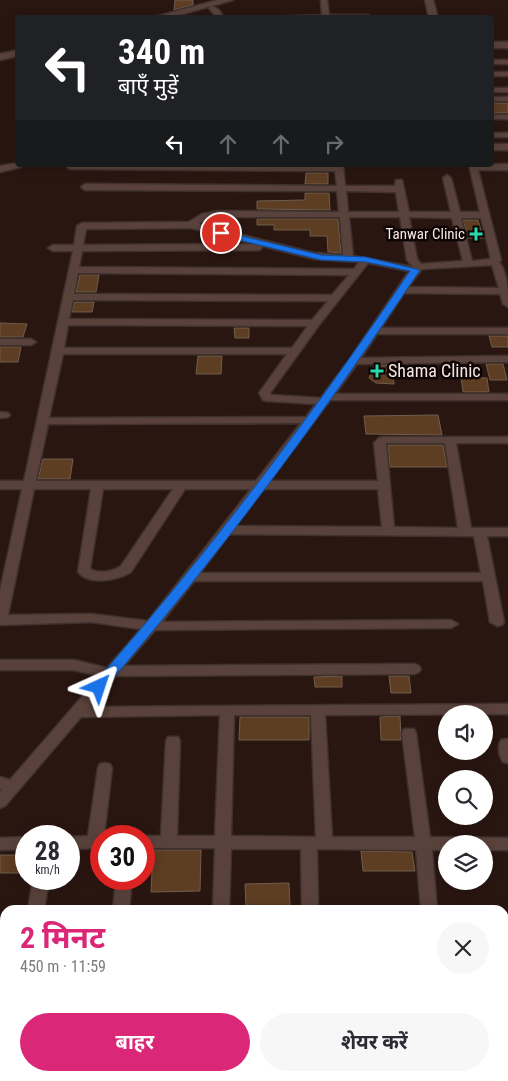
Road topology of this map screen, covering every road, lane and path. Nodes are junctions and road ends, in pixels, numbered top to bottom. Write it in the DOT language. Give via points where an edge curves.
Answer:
graph roads {
  1 [pos="324,0"];
  2 [pos="429,0"];
  3 [pos="221,3"];
  4 [pos="169,15"];
  5 [pos="183,15"];
  6 [pos="219,15"];
  7 [pos="326,15"];
  8 [pos="433,15"];
  9 [pos="494,39"];
  10 [pos="508,39"];
  11 [pos="494,45"];
  12 [pos="508,45"];
  13 [pos="15,49"];
  14 [pos="0,52"];
  15 [pos="15,54"];
  16 [pos="0,57"];
  17 [pos="494,62"];
  18 [pos="508,62"];
  19 [pos="494,74"];
  20 [pos="508,74"];
  21 [pos="494,90"];
  22 [pos="508,90"];
  23 [pos="494,99"];
  24 [pos="508,99"];
  25 [pos="494,117"];
  26 [pos="508,117"];
  27 [pos="494,135"];
  28 [pos="508,135"];
  29 [pos="494,147"];
  30 [pos="508,147"];
  31 [pos="15,166"];
  32 [pos="339,167"];
  33 [pos="474,167"];
  34 [pos="494,167"];
  35 [pos="508,167"];
  36 [pos="0,169"];
  37 [pos="447,178"];
  38 [pos="85,187"];
  39 [pos="340,188"];
  40 [pos="344,214"];
  41 [pos="405,215"];
  42 [pos="456,215"];
  43 [pos="486,215"];
  44 [pos="191,225"];
  45 [pos="273,246"];
  46 [pos="53,248"];
  47 [pos="77,248"];
  48 [pos="348,258"];
  49 [pos="366,260"];
  50 [pos="494,262"];
  51 [pos="468,264"];
  52 [pos="417,268"];
  53 [pos="72,270"];
  54 [pos="355,272"];
  55 [pos="404,290"];
  56 [pos="505,291"];
  57 [pos="67,297"];
  58 [pos="335,298"];
  59 [pos="508,304"];
  60 [pos="63,322"];
  61 [pos="315,323"];
  62 [pos="374,331"];
  63 [pos="508,331"];
  64 [pos="0,342"];
  65 [pos="31,342"];
  66 [pos="58,351"];
  67 [pos="295,351"];
  68 [pos="508,359"];
  69 [pos="354,361"];
  70 [pos="508,398"];
  71 [pos="326,399"];
  72 [pos="309,420"];
  73 [pos="42,421"];
  74 [pos="450,440"];
  75 [pos="508,440"];
  76 [pos="0,485"];
  77 [pos="98,485"];
  78 [pos="383,485"];
  79 [pos="28,486"];
  80 [pos="181,486"];
  81 [pos="259,486"];
  82 [pos="226,530"];
  83 [pos="388,530"];
  84 [pos="465,532"];
  85 [pos="480,532"];
  86 [pos="508,532"];
  87 [pos="190,577"];
  88 [pos="488,577"];
  89 [pos="0,621"];
  90 [pos="497,622"];
  91 [pos="451,624"];
  92 [pos="151,626"];
  93 [pos="0,665"];
  94 [pos="414,669"];
  95 [pos="112,672"];
  96 [pos="227,710"];
  97 [pos="318,710"];
  98 [pos="508,710"];
  99 [pos="76,712"];
  100 [pos="409,733"];
  101 [pos="174,741"];
  102 [pos="105,768"];
  103 [pos="6,785"];
  104 [pos="0,802"];
  105 [pos="100,825"];
  106 [pos="168,841"];
  107 [pos="224,841"];
  108 [pos="155,842"];
  109 [pos="316,842"];
  110 [pos="423,842"];
  111 [pos="15,843"];
  112 [pos="0,844"];
  113 [pos="508,844"];
  114 [pos="39,890"];
  115 [pos="123,890"];
  116 [pos="37,905"];
  117 [pos="121,905"];
  118 [pos="221,905"];
  119 [pos="310,905"];
  120 [pos="429,905"];
  1 -- 7 [label="street"];
  2 -- 8 [label="street"];
  3 -- 4 [label="street"];
  3 -- 5 [label="street"];
  3 -- 6 [label="street" via="217,11"];
  9 -- 10 [label="street"];
  11 -- 12 [label="street"];
  13 -- 14 [label="street"];
  15 -- 16 [label="street"];
  17 -- 18 [label="street"];
  19 -- 20 [label="street"];
  21 -- 22 [label="street"];
  23 -- 24 [label="street"];
  25 -- 26 [label="street"];
  27 -- 28 [label="street"];
  29 -- 30 [label="street"];
  31 -- 36 [label="street"];
  32 -- 39 [label="street"];
  33 -- 43 [label="street"];
  34 -- 35 [label="street"];
  37 -- 42 [label="street"];
  38 -- 39 [label="street"];
  39 -- 40 [label="street"];
  39 -- 41 [label="street" via="400,185"];
  40 -- 41 [label="street"];
  40 -- 44 [label="street" via="218,214 205,216"];
  40 -- 48 [label="street"];
  41 -- 42 [label="street"];
  41 -- 52 [label="street" via="412,260"];
  42 -- 43 [label="street"];
  42 -- 51 [label="street"];
  43 -- 50 [label="street" via="496,256"];
  44 -- 45 [label="street"];
  44 -- 47 [label="street" via="85,225 80,228"];
  45 -- 47 [label="street"];
  45 -- 48 [label="street" via="321,257"];
  46 -- 47 [label="street"];
  47 -- 53 [label="street"];
  48 -- 49 [label="street"];
  49 -- 52 [label="street"];
  49 -- 54 [label="street"];
  50 -- 51 [label="street"];
  50 -- 56 [label="street"];
  51 -- 52 [label="street"];
  52 -- 55 [label="street"];
  53 -- 54 [label="street"];
  53 -- 57 [label="street"];
  54 -- 58 [label="street"];
  55 -- 56 [label="street"];
  55 -- 62 [label="street"];
  56 -- 59 [label="street"];
  57 -- 58 [label="street"];
  57 -- 60 [label="street"];
  58 -- 61 [label="street"];
  60 -- 61 [label="street"];
  60 -- 66 [label="street"];
  61 -- 67 [label="street"];
  62 -- 63 [label="street"];
  62 -- 69 [label="street"];
  64 -- 65 [label="street"];
  66 -- 67 [label="street"];
  66 -- 73 [label="street"];
  67 -- 71 [label="street" via="265,396 276,400"];
  68 -- 69 [label="street"];
  69 -- 71 [label="street"];
  70 -- 71 [label="street"];
  71 -- 72 [label="street"];
  72 -- 73 [label="street"];
  72 -- 81 [label="street"];
  73 -- 79 [label="street"];
  74 -- 75 [label="street"];
  74 -- 78 [label="street" via="383,440 379,448"];
  74 -- 84 [label="street"];
  76 -- 79 [label="street"];
  77 -- 79 [label="street"];
  77 -- 80 [label="street"];
  77 -- 80 [label="street" via="84,569 92,576 114,575 126,569"];
  78 -- 81 [label="street"];
  78 -- 83 [label="street"];
  79 -- 89 [label="street"];
  80 -- 81 [label="street"];
  81 -- 82 [label="street"];
  82 -- 83 [label="street"];
  82 -- 87 [label="street"];
  83 -- 84 [label="street"];
  84 -- 85 [label="street"];
  85 -- 86 [label="street"];
  85 -- 88 [label="street"];
  87 -- 88 [label="street"];
  87 -- 92 [label="street"];
  88 -- 90 [label="street"];
  89 -- 92 [label="street" via="91,618"];
  91 -- 92 [label="street"];
  92 -- 95 [label="street"];
  93 -- 95 [label="street" via="74,665"];
  94 -- 95 [label="street"];
  95 -- 99 [label="street"];
  96 -- 97 [label="street"];
  96 -- 99 [label="street"];
  96 -- 107 [label="street"];
  97 -- 98 [label="street"];
  97 -- 109 [label="street"];
  99 -- 103 [label="street"];
  100 -- 110 [label="street"];
  101 -- 106 [label="street"];
  102 -- 105 [label="street"];
  103 -- 104 [label="street"];
  106 -- 107 [label="street"];
  106 -- 108 [label="street"];
  107 -- 109 [label="street"];
  107 -- 118 [label="street"];
  109 -- 110 [label="street"];
  109 -- 119 [label="street"];
  110 -- 113 [label="street"];
  110 -- 120 [label="street"];
  111 -- 112 [label="street"];
  114 -- 116 [label="street"];
  115 -- 117 [label="street"];
}
